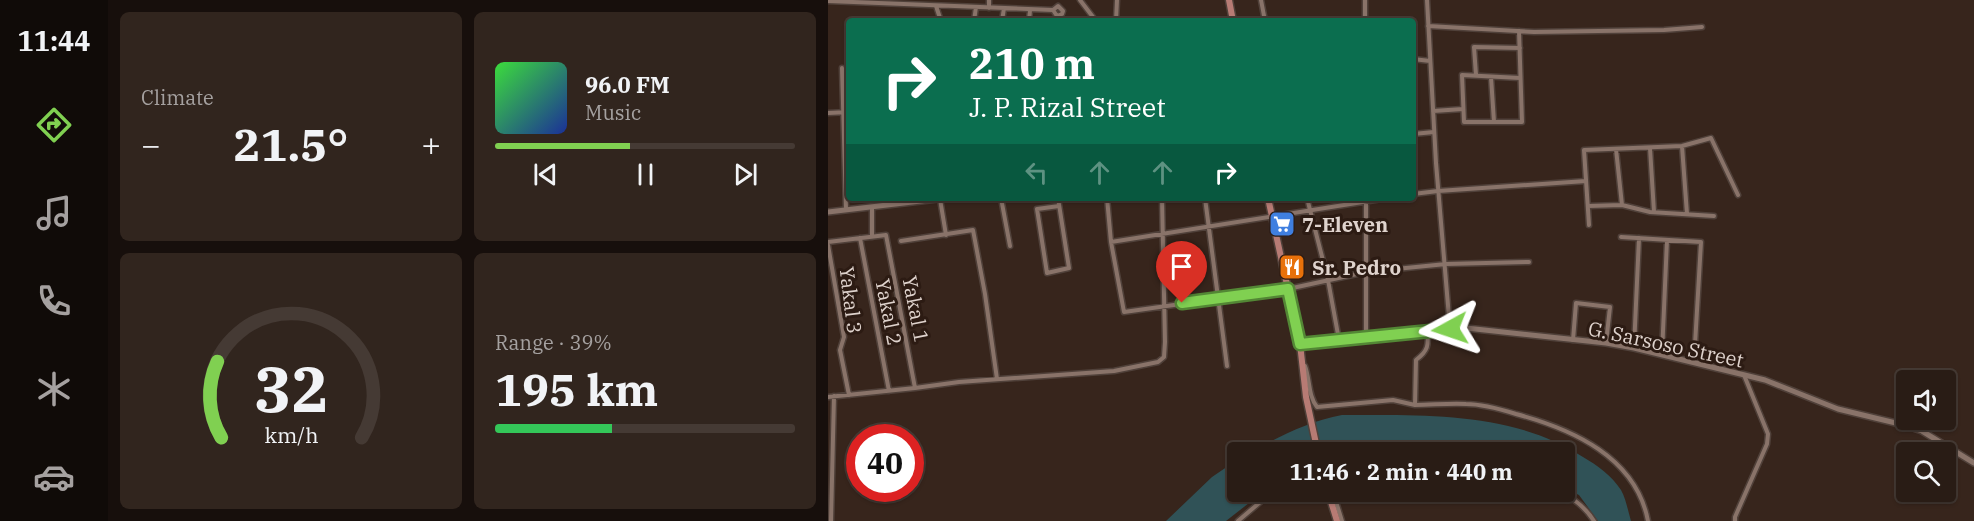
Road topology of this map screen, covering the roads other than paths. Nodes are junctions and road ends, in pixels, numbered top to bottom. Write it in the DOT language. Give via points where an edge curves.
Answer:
graph roads {
  1 [pos="989,0"];
  2 [pos="1080,0"];
  3 [pos="1117,0"];
  4 [pos="1229,0"];
  5 [pos="1237,0"];
  6 [pos="1261,0"];
  7 [pos="1365,0"];
  8 [pos="1427,0"];
  9 [pos="828,1"];
  10 [pos="873,1"];
  11 [pos="1062,1"];
  12 [pos="917,2"];
  13 [pos="936,6"];
  14 [pos="976,7"];
  15 [pos="1059,7"];
  16 [pos="989,8"];
  17 [pos="1004,8"];
  18 [pos="1030,10"];
  19 [pos="1053,10"];
  20 [pos="940,18"];
  21 [pos="975,18"];
  22 [pos="1002,18"];
  23 [pos="1029,18"];
  24 [pos="1057,18"];
  25 [pos="1058,18"];
  26 [pos="1094,18"];
  27 [pos="1116,18"];
  28 [pos="1232,18"];
  29 [pos="1264,18"];
  30 [pos="1365,18"];
  31 [pos="1428,26"];
  32 [pos="1702,27"];
  33 [pos="1519,31"];
  34 [pos="1520,48"];
  35 [pos="1416,59"];
  36 [pos="1430,61"];
  37 [pos="842,68"];
  38 [pos="1476,75"];
  39 [pos="1491,76"];
  40 [pos="1520,78"];
  41 [pos="1463,109"];
  42 [pos="1433,111"];
  43 [pos="843,112"];
  44 [pos="828,113"];
  45 [pos="1494,122"];
  46 [pos="1434,132"];
  47 [pos="1416,134"];
  48 [pos="1682,146"];
  49 [pos="1650,148"];
  50 [pos="1616,149"];
  51 [pos="1586,181"];
  52 [pos="1438,191"];
  53 [pos="1416,194"];
  54 [pos="1738,195"];
  55 [pos="876,201"];
  56 [pos="920,201"];
  57 [pos="943,201"];
  58 [pos="1002,201"];
  59 [pos="1058,201"];
  60 [pos="1107,201"];
  61 [pos="1162,201"];
  62 [pos="1206,201"];
  63 [pos="1269,201"];
  64 [pos="1308,201"];
  65 [pos="1361,201"];
  66 [pos="1366,201"];
  67 [pos="1622,205"];
  68 [pos="1059,206"];
  69 [pos="1588,206"];
  70 [pos="875,207"];
  71 [pos="846,210"];
  72 [pos="828,212"];
  73 [pos="1310,212"];
  74 [pos="1654,212"];
  75 [pos="1687,214"];
  76 [pos="1714,216"];
  77 [pos="1272,218"];
  78 [pos="1590,225"];
  79 [pos="1210,228"];
  80 [pos="1162,234"];
  81 [pos="946,235"];
  82 [pos="872,237"];
  83 [pos="1621,237"];
  84 [pos="860,238"];
  85 [pos="1639,238"];
  86 [pos="1667,240"];
  87 [pos="902,241"];
  88 [pos="1111,242"];
  89 [pos="828,243"];
  90 [pos="1010,246"];
  91 [pos="1529,262"];
  92 [pos="1446,264"];
  93 [pos="1366,272"];
  94 [pos="1328,280"];
  95 [pos="1288,289"];
  96 [pos="1218,299"];
  97 [pos="1164,306"];
  98 [pos="1450,329"];
  99 [pos="1427,331"];
  100 [pos="1366,337"];
  101 [pos="1339,340"];
  102 [pos="1573,340"];
  103 [pos="1606,343"];
  104 [pos="1300,344"];
  105 [pos="1635,348"];
  106 [pos="1662,354"];
  107 [pos="1303,361"];
  108 [pos="1694,362"];
  109 [pos="1227,366"];
  110 [pos="1744,375"];
  111 [pos="997,379"];
  112 [pos="915,388"];
  113 [pos="889,391"];
  114 [pos="849,395"];
  115 [pos="834,396"];
  116 [pos="828,397"];
  117 [pos="1415,405"];
  118 [pos="1315,442"];
  119 [pos="1974,463"];
  120 [pos="1575,501"];
  121 [pos="1260,502"];
  122 [pos="1331,502"];
  123 [pos="1336,502"];
  124 [pos="831,521"];
  125 [pos="1238,521"];
  126 [pos="1337,521"];
  127 [pos="1342,521"];
  128 [pos="1594,521"];
  129 [pos="1648,521"];
  130 [pos="1735,521"];
  1 -- 16 [label="street"];
  2 -- 26 [label="street"];
  3 -- 27 [label="street"];
  4 -- 5 [label="street"];
  4 -- 28 [label="main road"];
  6 -- 29 [label="street"];
  7 -- 30 [label="street"];
  8 -- 31 [label="street"];
  9 -- 10 [label="street"];
  10 -- 12 [label="street"];
  11 -- 15 [label="street"];
  12 -- 13 [label="street"];
  13 -- 14 [label="street"];
  13 -- 20 [label="street"];
  14 -- 16 [label="street"];
  14 -- 21 [label="street"];
  15 -- 19 [label="street"];
  15 -- 25 [label="street" via="1062,14"];
  16 -- 17 [label="street"];
  17 -- 18 [label="street"];
  17 -- 22 [label="street"];
  18 -- 19 [label="street"];
  18 -- 23 [label="street"];
  19 -- 24 [label="street"];
  31 -- 33 [label="street"];
  31 -- 36 [label="street"];
  32 -- 33 [label="street"];
  33 -- 34 [label="street"];
  34 -- 38 [label="street" via="1474,47"];
  34 -- 40 [label="street"];
  35 -- 36 [label="street"];
  36 -- 42 [label="street"];
  37 -- 43 [label="street"];
  38 -- 39 [label="street"];
  38 -- 41 [label="street" via="1462,75"];
  39 -- 40 [label="street"];
  39 -- 45 [label="street"];
  40 -- 45 [label="street" via="1522,122"];
  41 -- 42 [label="street"];
  41 -- 45 [label="street" via="1464,122"];
  42 -- 46 [label="street"];
  43 -- 44 [label="street"];
  43 -- 71 [label="street"];
  46 -- 47 [label="street"];
  46 -- 52 [label="street"];
  48 -- 49 [label="street"];
  48 -- 54 [label="street" via="1711,138"];
  48 -- 75 [label="street"];
  49 -- 50 [label="street"];
  49 -- 74 [label="street"];
  50 -- 51 [label="street" via="1584,150"];
  50 -- 67 [label="street"];
  51 -- 52 [label="street"];
  51 -- 69 [label="street"];
  52 -- 53 [label="street"];
  52 -- 92 [label="street"];
  55 -- 70 [label="street"];
  56 -- 70 [label="street"];
  57 -- 81 [label="street"];
  58 -- 90 [label="street"];
  59 -- 68 [label="street"];
  60 -- 88 [label="street"];
  61 -- 80 [label="street"];
  62 -- 79 [label="street"];
  63 -- 77 [label="main road"];
  64 -- 73 [label="street"];
  65 -- 73 [label="street"];
  66 -- 93 [label="street"];
  67 -- 69 [label="street"];
  67 -- 74 [label="street"];
  68 -- 68 [label="street" via="1069,268 1047,273 1037,209"];
  69 -- 78 [label="street"];
  70 -- 71 [label="street"];
  70 -- 82 [label="street"];
  71 -- 72 [label="street"];
  73 -- 77 [label="street"];
  73 -- 94 [label="street"];
  74 -- 75 [label="street"];
  75 -- 76 [label="street"];
  77 -- 79 [label="street"];
  77 -- 95 [label="main road"];
  79 -- 80 [label="street"];
  79 -- 96 [label="street"];
  80 -- 88 [label="street"];
  80 -- 97 [label="street"];
  81 -- 87 [label="street"];
  81 -- 111 [label="street" via="973,230"];
  82 -- 84 [label="street"];
  82 -- 112 [label="street, Yakal 1" via="886,236"];
  83 -- 85 [label="street"];
  84 -- 89 [label="street"];
  84 -- 113 [label="street, Yakal 2"];
  85 -- 86 [label="street"];
  85 -- 105 [label="street"];
  86 -- 106 [label="street"];
  86 -- 108 [label="street" via="1701,242"];
  88 -- 97 [label="street" via="1124,312"];
  89 -- 114 [label="street, Yakal 3"];
  91 -- 92 [label="street"];
  92 -- 93 [label="street"];
  92 -- 98 [label="street"];
  93 -- 94 [label="street"];
  93 -- 100 [label="street"];
  94 -- 95 [label="street"];
  94 -- 101 [label="street"];
  95 -- 96 [label="street"];
  95 -- 104 [label="main road"];
  96 -- 97 [label="street"];
  96 -- 109 [label="street"];
  97 -- 111 [label="street" via="1164,357 1158,362 1113,371"];
  98 -- 99 [label="street, G. Sarsoso Street"];
  98 -- 102 [label="street, G. Sarsoso Street"];
  99 -- 100 [label="street, G. Sarsoso Street"];
  99 -- 117 [label="street" via="1429,345 1416,360"];
  100 -- 101 [label="street, G. Sarsoso Street"];
  101 -- 104 [label="street, G. Sarsoso Street"];
  102 -- 103 [label="street, G. Sarsoso Street"];
  102 -- 103 [label="street" via="1576,303 1610,307"];
  103 -- 105 [label="street, G. Sarsoso Street"];
  104 -- 107 [label="main road"];
  105 -- 106 [label="street, G. Sarsoso Street"];
  106 -- 108 [label="street, G. Sarsoso Street"];
  107 -- 117 [label="street" via="1317,407 1393,400"];
  107 -- 118 [label="main road"];
  108 -- 110 [label="street, G. Sarsoso Street"];
  110 -- 119 [label="street, G. Sarsoso Street" via="1838,410 1922,431"];
  110 -- 130 [label="street" via="1768,434"];
  111 -- 112 [label="street"];
  112 -- 113 [label="street"];
  113 -- 114 [label="street"];
  114 -- 115 [label="street"];
  115 -- 116 [label="street"];
  115 -- 124 [label="street"];
  117 -- 129 [label="street" via="1468,404 1504,410 1576,435 1595,446 1625,474"];
  120 -- 128 [label="street"];
  121 -- 125 [label="street"];
  122 -- 126 [label="main road"];
  123 -- 127 [label="street"];
}
